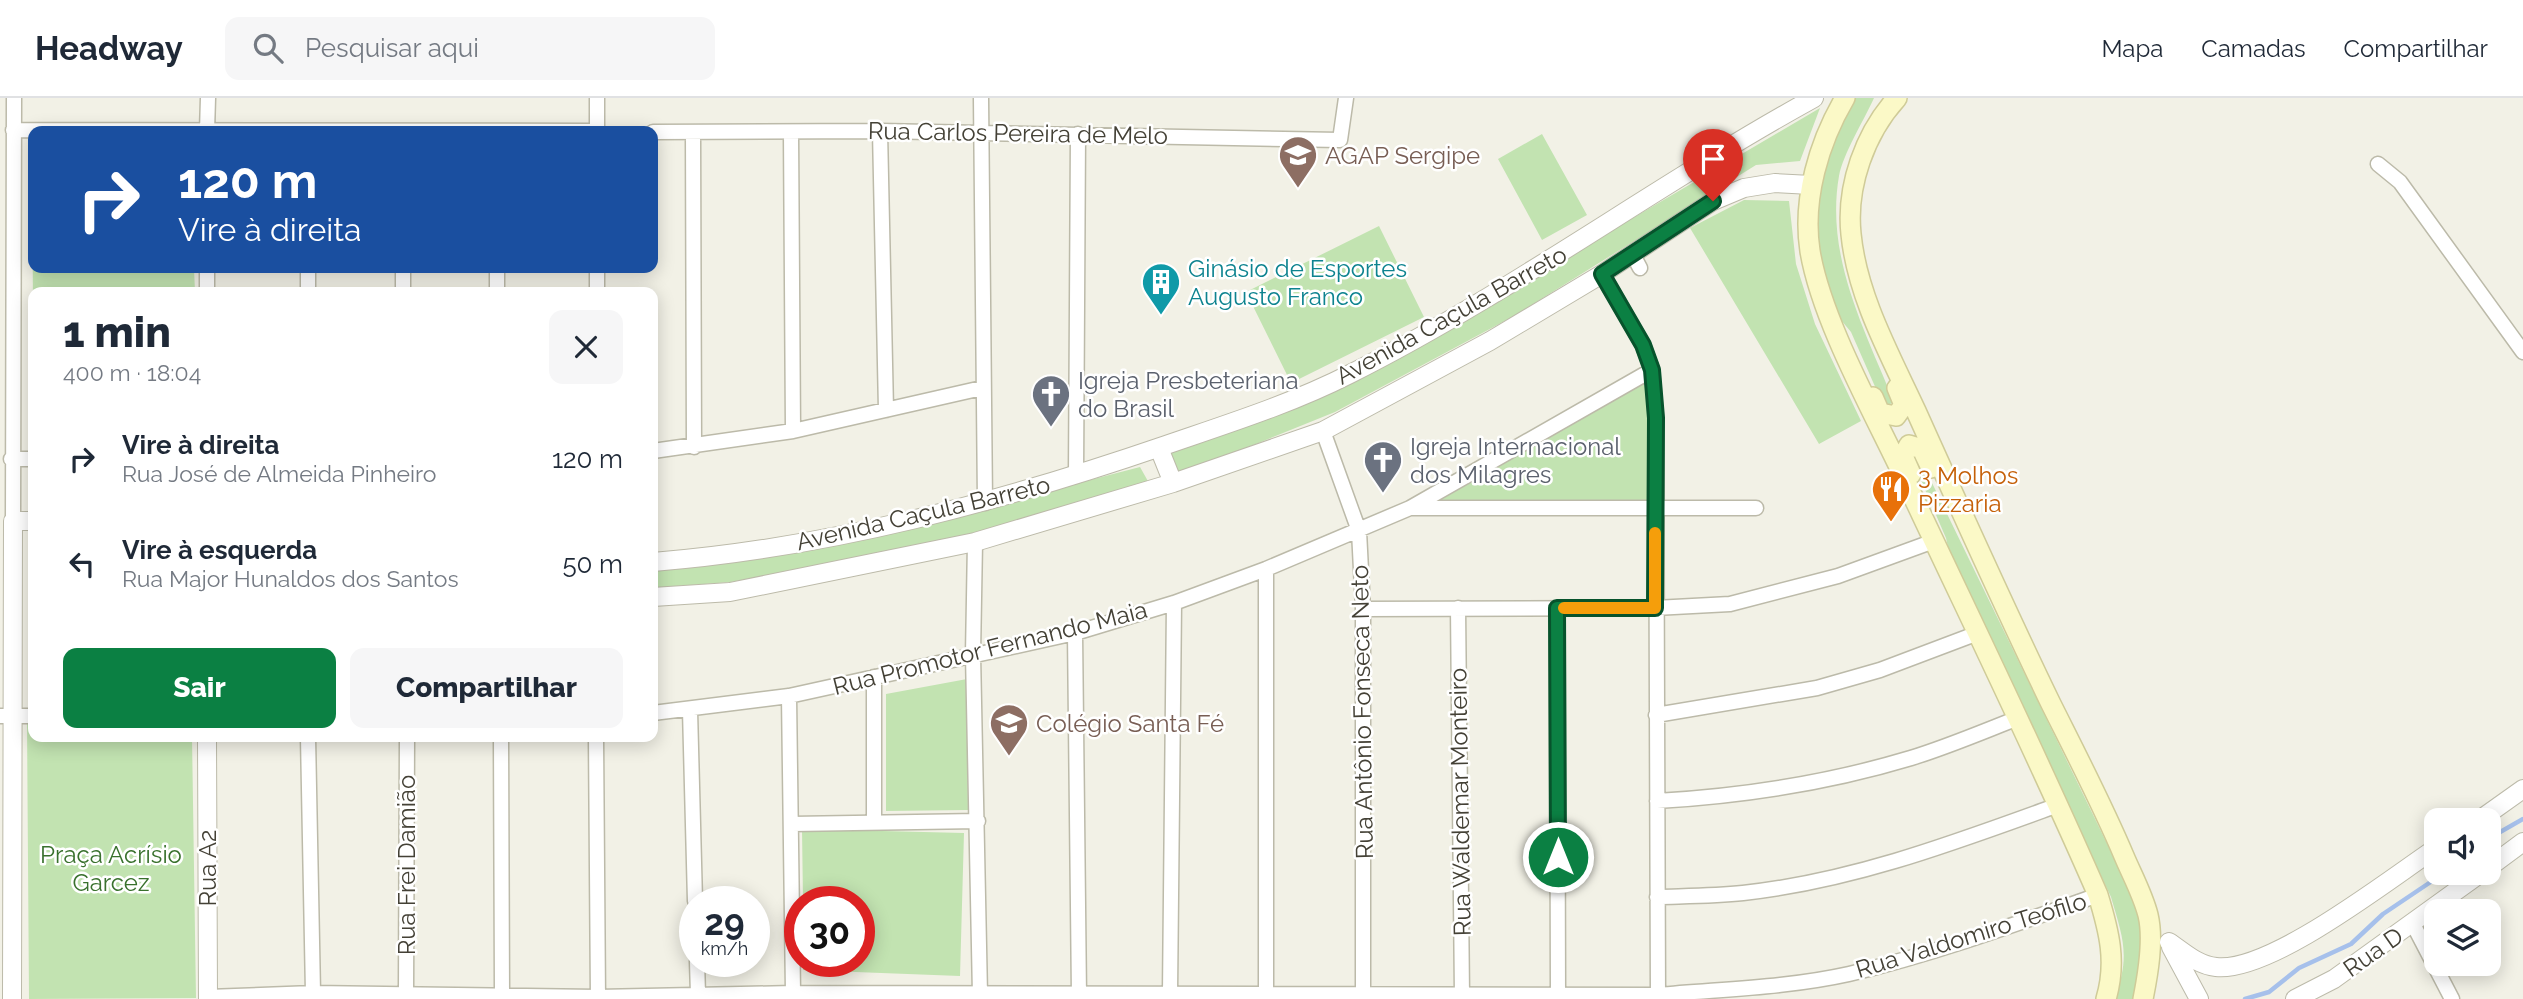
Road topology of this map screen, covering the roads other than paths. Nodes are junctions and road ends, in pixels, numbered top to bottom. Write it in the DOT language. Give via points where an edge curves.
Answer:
graph roads {
  1 [pos="208,98"];
  2 [pos="597,98"];
  3 [pos="981,98"];
  4 [pos="1346,98"];
  5 [pos="1814,98"];
  6 [pos="1845,98"];
  7 [pos="1898,98"];
  8 [pos="9,107"];
  9 [pos="207,126"];
  10 [pos="597,126"];
  11 [pos="13,130"];
  12 [pos="28,130"];
  13 [pos="880,131"];
  14 [pos="658,132"];
  15 [pos="693,133"];
  16 [pos="791,133"];
  17 [pos="981,133"];
  18 [pos="1078,134"];
  19 [pos="2378,164"];
  20 [pos="1811,185"];
  21 [pos="1602,274"];
  22 [pos="1871,312"];
  23 [pos="1841,338"];
  24 [pos="2523,352"];
  25 [pos="1652,370"];
  26 [pos="982,388"];
  27 [pos="886,410"];
  28 [pos="793,431"];
  29 [pos="1322,431"];
  30 [pos="694,447"];
  31 [pos="1159,448"];
  32 [pos="658,451"];
  33 [pos="11,459"];
  34 [pos="28,459"];
  35 [pos="1076,476"];
  36 [pos="6,478"];
  37 [pos="1173,482"];
  38 [pos="985,503"];
  39 [pos="1410,508"];
  40 [pos="1756,508"];
  41 [pos="1655,510"];
  42 [pos="13,521"];
  43 [pos="28,521"];
  44 [pos="1968,527"];
  45 [pos="1359,531"];
  46 [pos="1934,541"];
  47 [pos="975,542"];
  48 [pos="658,561"];
  49 [pos="1266,569"];
  50 [pos="6,594"];
  51 [pos="658,597"];
  52 [pos="1174,603"];
  53 [pos="1458,608"];
  54 [pos="1557,608"];
  55 [pos="1655,608"];
  56 [pos="1363,609"];
  57 [pos="1075,633"];
  58 [pos="1978,633"];
  59 [pos="973,654"];
  60 [pos="874,677"];
  61 [pos="789,696"];
  62 [pos="690,710"];
  63 [pos="658,713"];
  64 [pos="1656,715"];
  65 [pos="7,716"];
  66 [pos="28,716"];
  67 [pos="2018,718"];
  68 [pos="207,742"];
  69 [pos="308,742"];
  70 [pos="407,742"];
  71 [pos="500,742"];
  72 [pos="596,742"];
  73 [pos="2523,789"];
  74 [pos="1657,801"];
  75 [pos="2059,805"];
  76 [pos="2496,808"];
  77 [pos="874,821"];
  78 [pos="978,821"];
  79 [pos="792,824"];
  80 [pos="2523,842"];
  81 [pos="2424,856"];
  82 [pos="2501,858"];
  83 [pos="2465,885"];
  84 [pos="695,886"];
  85 [pos="2098,895"];
  86 [pos="1657,897"];
  87 [pos="2148,916"];
  88 [pos="2413,924"];
  89 [pos="2169,942"];
  90 [pos="697,977"];
  91 [pos="313,993"];
  92 [pos="406,993"];
  93 [pos="793,993"];
  94 [pos="1170,993"];
  95 [pos="1266,993"];
  96 [pos="502,995"];
  97 [pos="698,995"];
  98 [pos="980,995"];
  99 [pos="1558,995"];
  100 [pos="1079,996"];
  101 [pos="1462,996"];
  102 [pos="1363,997"];
  103 [pos="1658,997"];
  104 [pos="0,998"];
  105 [pos="208,998"];
  106 [pos="598,998"];
  107 [pos="12,999"];
  108 [pos="2106,999"];
  109 [pos="2144,999"];
  110 [pos="2199,999"];
  111 [pos="2295,999"];
  112 [pos="2452,999"];
  1 -- 9 [label="street"];
  2 -- 10 [label="street"];
  3 -- 17 [label="street"];
  4 -- 18 [label="street, Rua Carlos Pereira de Melo" via="1340,140"];
  5 -- 31 [label="street, Avenida Caçula Barreto" via="1729,145 1577,245 1348,376"];
  6 -- 20 [label="main road" via="1834,116"];
  7 -- 22 [label="main road" via="1886,110 1866,148 1851,189 1850,231 1856,269"];
  8 -- 11 [label="street"];
  11 -- 12 [label="street"];
  11 -- 33 [label="street"];
  13 -- 16 [label="street, Rua Carlos Pereira de Melo"];
  13 -- 17 [label="street, Rua Carlos Pereira de Melo"];
  13 -- 27 [label="street"];
  14 -- 15 [label="street, Rua Carlos Pereira de Melo"];
  15 -- 16 [label="street, Rua Carlos Pereira de Melo"];
  15 -- 30 [label="street"];
  16 -- 28 [label="street"];
  17 -- 18 [label="street, Rua Carlos Pereira de Melo"];
  17 -- 26 [label="street"];
  18 -- 35 [label="street"];
  19 -- 24 [label="street" via="2400,182"];
  20 -- 21 [label="street, Avenida Caçula Barreto" via="1775,183 1744,188 1679,221 1636,260"];
  20 -- 23 [label="main road" via="1811,251"];
  21 -- 25 [label="street" via="1643,345"];
  21 -- 29 [label="street, Avenida Caçula Barreto"];
  22 -- 23 [label="main road" via="1874,333 1904,405 1896,416 1880,413"];
  22 -- 44 [label="main road"];
  23 -- 46 [label="main road"];
  25 -- 39 [label="street, Rua Promotor Fernando Maia"];
  25 -- 41 [label="street"];
  26 -- 27 [label="street"];
  26 -- 38 [label="street"];
  27 -- 28 [label="street"];
  28 -- 30 [label="street"];
  29 -- 37 [label="street, Avenida Caçula Barreto"];
  29 -- 45 [label="street, Rua Antônio Fonseca Neto"];
  30 -- 32 [label="street"];
  31 -- 35 [label="street, Avenida Caçula Barreto"];
  31 -- 37 [label="street"];
  33 -- 34 [label="street"];
  33 -- 36 [label="street"];
  35 -- 38 [label="street, Avenida Caçula Barreto"];
  36 -- 42 [label="street"];
  37 -- 47 [label="street, Avenida Caçula Barreto"];
  38 -- 48 [label="street, Avenida Caçula Barreto" via="782,546"];
  39 -- 41 [label="street"];
  39 -- 45 [label="street, Rua Promotor Fernando Maia"];
  40 -- 41 [label="street"];
  41 -- 55 [label="street"];
  42 -- 43 [label="street"];
  42 -- 50 [label="street"];
  44 -- 46 [label="main road" via="1953,516 1922,449 1909,445 1903,456 1930,519"];
  44 -- 87 [label="main road" via="2110,824"];
  45 -- 49 [label="street, Rua Promotor Fernando Maia"];
  45 -- 56 [label="street, Rua Antônio Fonseca Neto"];
  46 -- 55 [label="street" via="1792,590 1730,604"];
  46 -- 58 [label="main road"];
  47 -- 51 [label="street, Avenida Caçula Barreto" via="730,592"];
  47 -- 59 [label="street"];
  49 -- 52 [label="street, Rua Promotor Fernando Maia"];
  49 -- 95 [label="street"];
  50 -- 65 [label="street"];
  52 -- 57 [label="street, Rua Promotor Fernando Maia"];
  52 -- 94 [label="street"];
  53 -- 54 [label="street"];
  53 -- 56 [label="street"];
  53 -- 101 [label="street, Rua Waldemar Monteiro"];
  54 -- 55 [label="street"];
  54 -- 99 [label="street"];
  55 -- 64 [label="street"];
  56 -- 102 [label="street, Rua Antônio Fonseca Neto"];
  57 -- 59 [label="street, Rua Promotor Fernando Maia"];
  57 -- 100 [label="street"];
  58 -- 64 [label="street" via="1817,688"];
  58 -- 67 [label="main road"];
  59 -- 60 [label="street, Rua Promotor Fernando Maia"];
  59 -- 78 [label="street"];
  60 -- 61 [label="street, Rua Promotor Fernando Maia"];
  60 -- 77 [label="street"];
  61 -- 62 [label="street, Rua Promotor Fernando Maia"];
  61 -- 79 [label="street"];
  62 -- 63 [label="street, Rua Promotor Fernando Maia"];
  62 -- 84 [label="street"];
  64 -- 74 [label="street"];
  65 -- 66 [label="street"];
  65 -- 107 [label="street"];
  67 -- 74 [label="street" via="1913,758 1826,781 1728,797"];
  67 -- 75 [label="main road"];
  68 -- 105 [label="street, Rua A2"];
  69 -- 91 [label="street"];
  70 -- 92 [label="street, Rua Frei Damião"];
  71 -- 96 [label="street"];
  72 -- 106 [label="street"];
  73 -- 76 [label="street"];
  74 -- 86 [label="street"];
  75 -- 85 [label="main road"];
  75 -- 86 [label="street" via="1915,856 1840,876 1744,893"];
  77 -- 78 [label="street"];
  77 -- 79 [label="street"];
  78 -- 98 [label="street"];
  79 -- 93 [label="street"];
  80 -- 82 [label="street"];
  81 -- 89 [label="street" via="2286,947 2235,967 2200,963"];
  83 -- 88 [label="street, Rua D"];
  85 -- 103 [label="street, Rua Valdomiro Teófilo" via="1938,950 1848,974"];
  85 -- 108 [label="main road" via="2109,931 2113,968"];
  86 -- 103 [label="street"];
  87 -- 89 [label="street"];
  87 -- 109 [label="main road"];
  88 -- 111 [label="street, Rua D" via="2334,979"];
  88 -- 112 [label="street"];
  89 -- 110 [label="street"];
  90 -- 97 [label="street"];
  91 -- 92 [label="street, Rua Valdomiro Teófilo"];
  91 -- 105 [label="street, Rua Valdomiro Teófilo"];
  92 -- 96 [label="street, Rua Valdomiro Teófilo"];
  93 -- 97 [label="street, Rua Valdomiro Teófilo"];
  93 -- 98 [label="street, Rua Valdomiro Teófilo"];
  94 -- 95 [label="street, Rua Valdomiro Teófilo"];
  94 -- 100 [label="street, Rua Valdomiro Teófilo"];
  95 -- 102 [label="street, Rua Valdomiro Teófilo"];
  96 -- 106 [label="street, Rua Valdomiro Teófilo"];
  97 -- 106 [label="street, Rua Valdomiro Teófilo"];
  98 -- 100 [label="street, Rua Valdomiro Teófilo"];
  99 -- 101 [label="street, Rua Valdomiro Teófilo"];
  99 -- 103 [label="street, Rua Valdomiro Teófilo"];
  101 -- 102 [label="street, Rua Valdomiro Teófilo"];
  104 -- 107 [label="street"];
}
